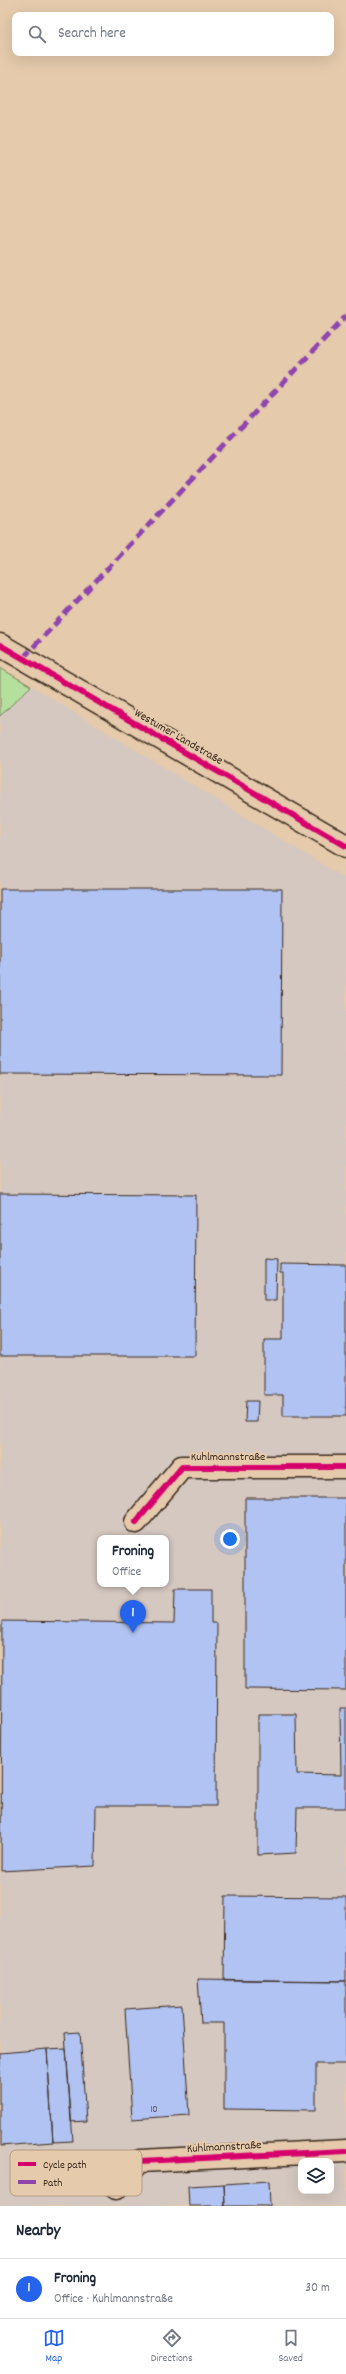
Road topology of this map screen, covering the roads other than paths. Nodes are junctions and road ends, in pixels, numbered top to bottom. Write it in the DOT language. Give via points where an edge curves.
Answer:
graph roads {
  1 [pos="0,645"];
  2 [pos="346,846"];
  3 [pos="346,1467"];
  4 [pos="136,1522"];
  5 [pos="346,2151"];
  6 [pos="142,2161"];
  1 -- 2 [label="street, Westumer Landstraße"];
  3 -- 4 [label="street, Kuhlmannstraße" via="182,1467"];
  5 -- 6 [label="street, Kuhlmannstraße"];
}
